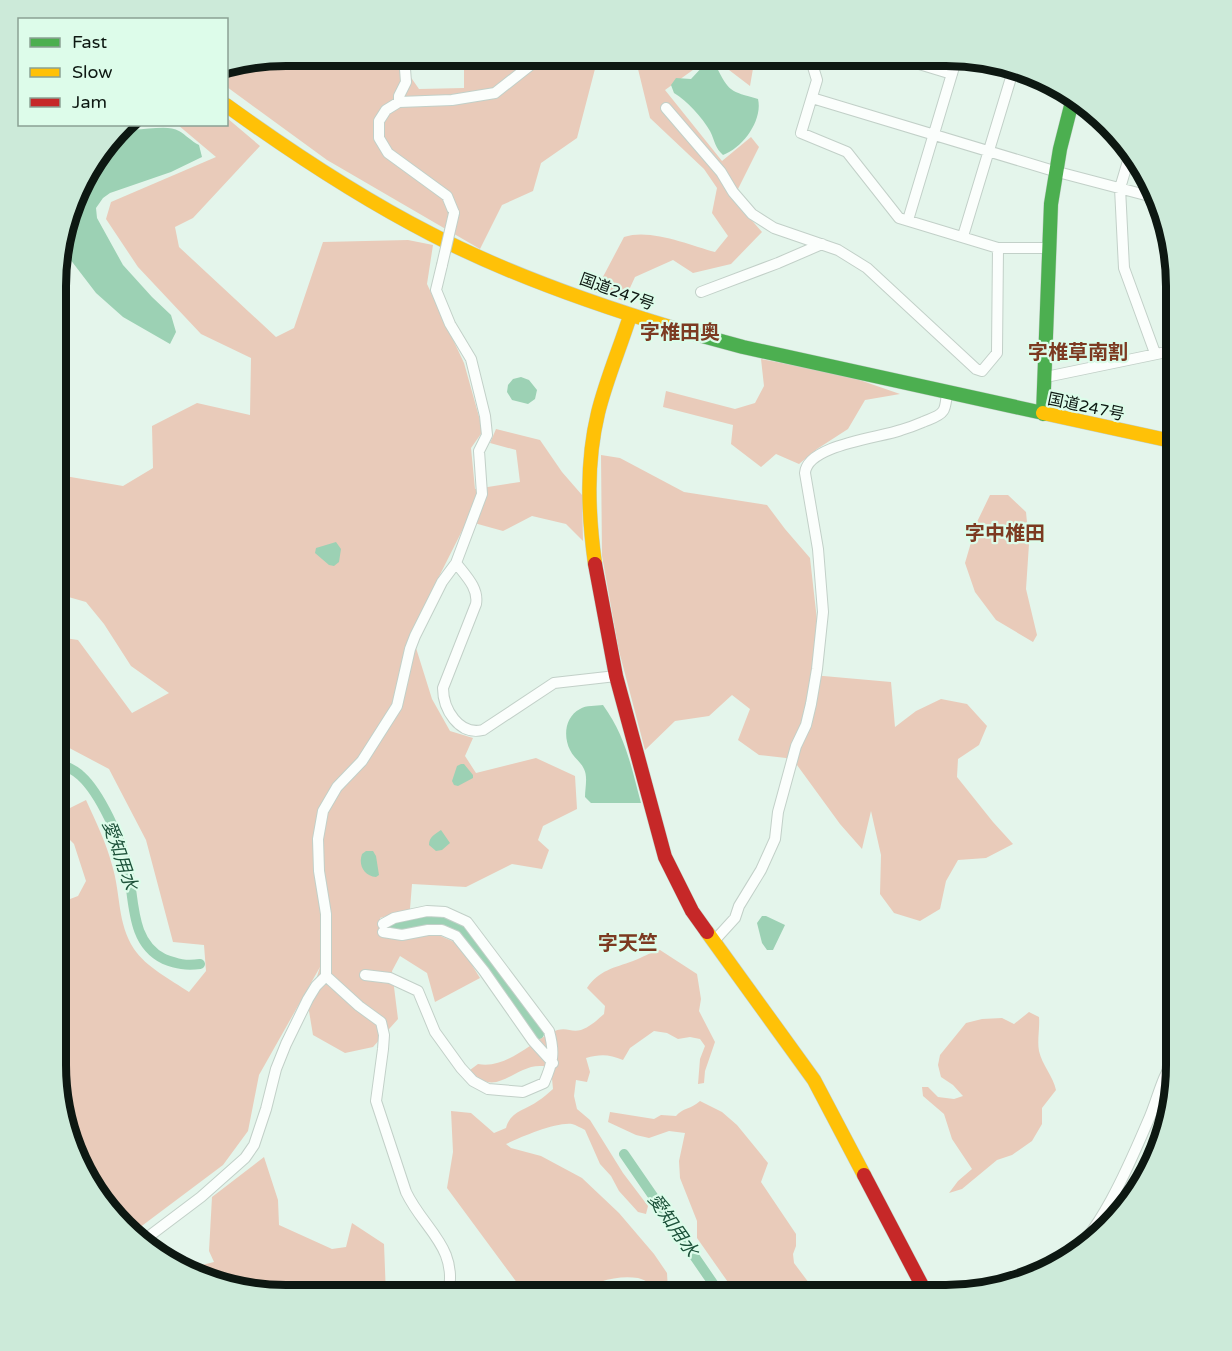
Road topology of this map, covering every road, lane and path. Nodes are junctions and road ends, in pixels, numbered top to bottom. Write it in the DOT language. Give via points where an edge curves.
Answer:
graph roads {
  1 [pos="405,66"];
  2 [pos="529,66"];
  3 [pos="813,66"];
  4 [pos="926,66"];
  5 [pos="954,66"];
  6 [pos="952,74"];
  7 [pos="1011,76"];
  8 [pos="812,98"];
  9 [pos="399,102"];
  10 [pos="1071,105"];
  11 [pos="228,106"];
  12 [pos="666,108"];
  13 [pos="934,134"];
  14 [pos="989,151"];
  15 [pos="1128,162"];
  16 [pos="1054,171"];
  17 [pos="1120,188"];
  18 [pos="1146,195"];
  19 [pos="908,220"];
  20 [pos="963,237"];
  21 [pos="822,244"];
  22 [pos="998,248"];
  23 [pos="1048,248"];
  24 [pos="701,292"];
  25 [pos="630,316"];
  26 [pos="1166,351"];
  27 [pos="1155,353"];
  28 [pos="1046,377"];
  29 [pos="947,394"];
  30 [pos="1043,414"];
  31 [pos="1166,440"];
  32 [pos="456,563"];
  33 [pos="616,676"];
  34 [pos="714,941"];
  35 [pos="365,975"];
  36 [pos="326,976"];
  37 [pos="553,1063"];
  38 [pos="1166,1074"];
  39 [pos="1092,1229"];
  40 [pos="148,1237"];
  41 [pos="449,1285"];
  42 [pos="922,1285"];
  1 -- 9 [label="street" via="406,82"];
  2 -- 9 [label="street" via="495,93"];
  3 -- 8 [label="street" via="817,80"];
  4 -- 6 [label="street"];
  5 -- 6 [label="street"];
  6 -- 13 [label="street"];
  7 -- 14 [label="street"];
  8 -- 13 [label="street"];
  8 -- 19 [label="street" via="801,133 847,152 899,218"];
  9 -- 32 [label="street, bridge" via="386,110 380,121 382,146 450,200 454,213 436,290 471,359 488,435 479,452 482,494"];
  10 -- 16 [label="main road"];
  11 -- 25 [label="main road, 国道247号" via="332,177 432,235"];
  12 -- 21 [label="street" via="752,214 792,235"];
  13 -- 14 [label="street"];
  13 -- 19 [label="street"];
  14 -- 16 [label="street"];
  14 -- 20 [label="street"];
  15 -- 17 [label="street"];
  16 -- 17 [label="street"];
  16 -- 23 [label="main road"];
  17 -- 18 [label="street"];
  17 -- 27 [label="street" via="1124,268"];
  19 -- 20 [label="street"];
  20 -- 22 [label="street"];
  21 -- 22 [label="street" via="867,268 976,369 982,370 997,353"];
  21 -- 24 [label="street"];
  22 -- 23 [label="street"];
  23 -- 28 [label="main road"];
  25 -- 29 [label="main road, 国道247号" via="699,337"];
  25 -- 33 [label="main road" via="598,413 588,486 593,547"];
  26 -- 27 [label="street"];
  27 -- 28 [label="street"];
  28 -- 30 [label="main road"];
  29 -- 30 [label="main road, 国道247号"];
  29 -- 34 [label="street" via="944,410 936,417 827,451 805,467 823,612 811,704 778,812 775,839 735,918"];
  30 -- 31 [label="main road, 国道247号"];
  32 -- 33 [label="street" via="478,596 443,688 443,701 460,726 474,732 483,729 554,683"];
  32 -- 36 [label="street" via="415,636 397,706 362,761 337,787 323,811 318,839 326,914"];
  33 -- 34 [label="main road" via="665,857 692,911"];
  34 -- 42 [label="main road" via="814,1080"];
  35 -- 37 [label="street" via="390,978 418,991 426,1015 447,1050 473,1081 488,1089 523,1092 544,1083"];
  36 -- 40 [label="street" via="308,999 286,1044 255,1145 201,1197"];
  36 -- 41 [label="street" via="381,1022 384,1035 376,1101 406,1192 447,1256"];
  37 -- 37 [label="street" via="456,936 442,930 402,935 383,928 394,918 427,911 445,912 467,922 549,1030"];
  38 -- 39 [label="street" via="1149,1120"];
}
